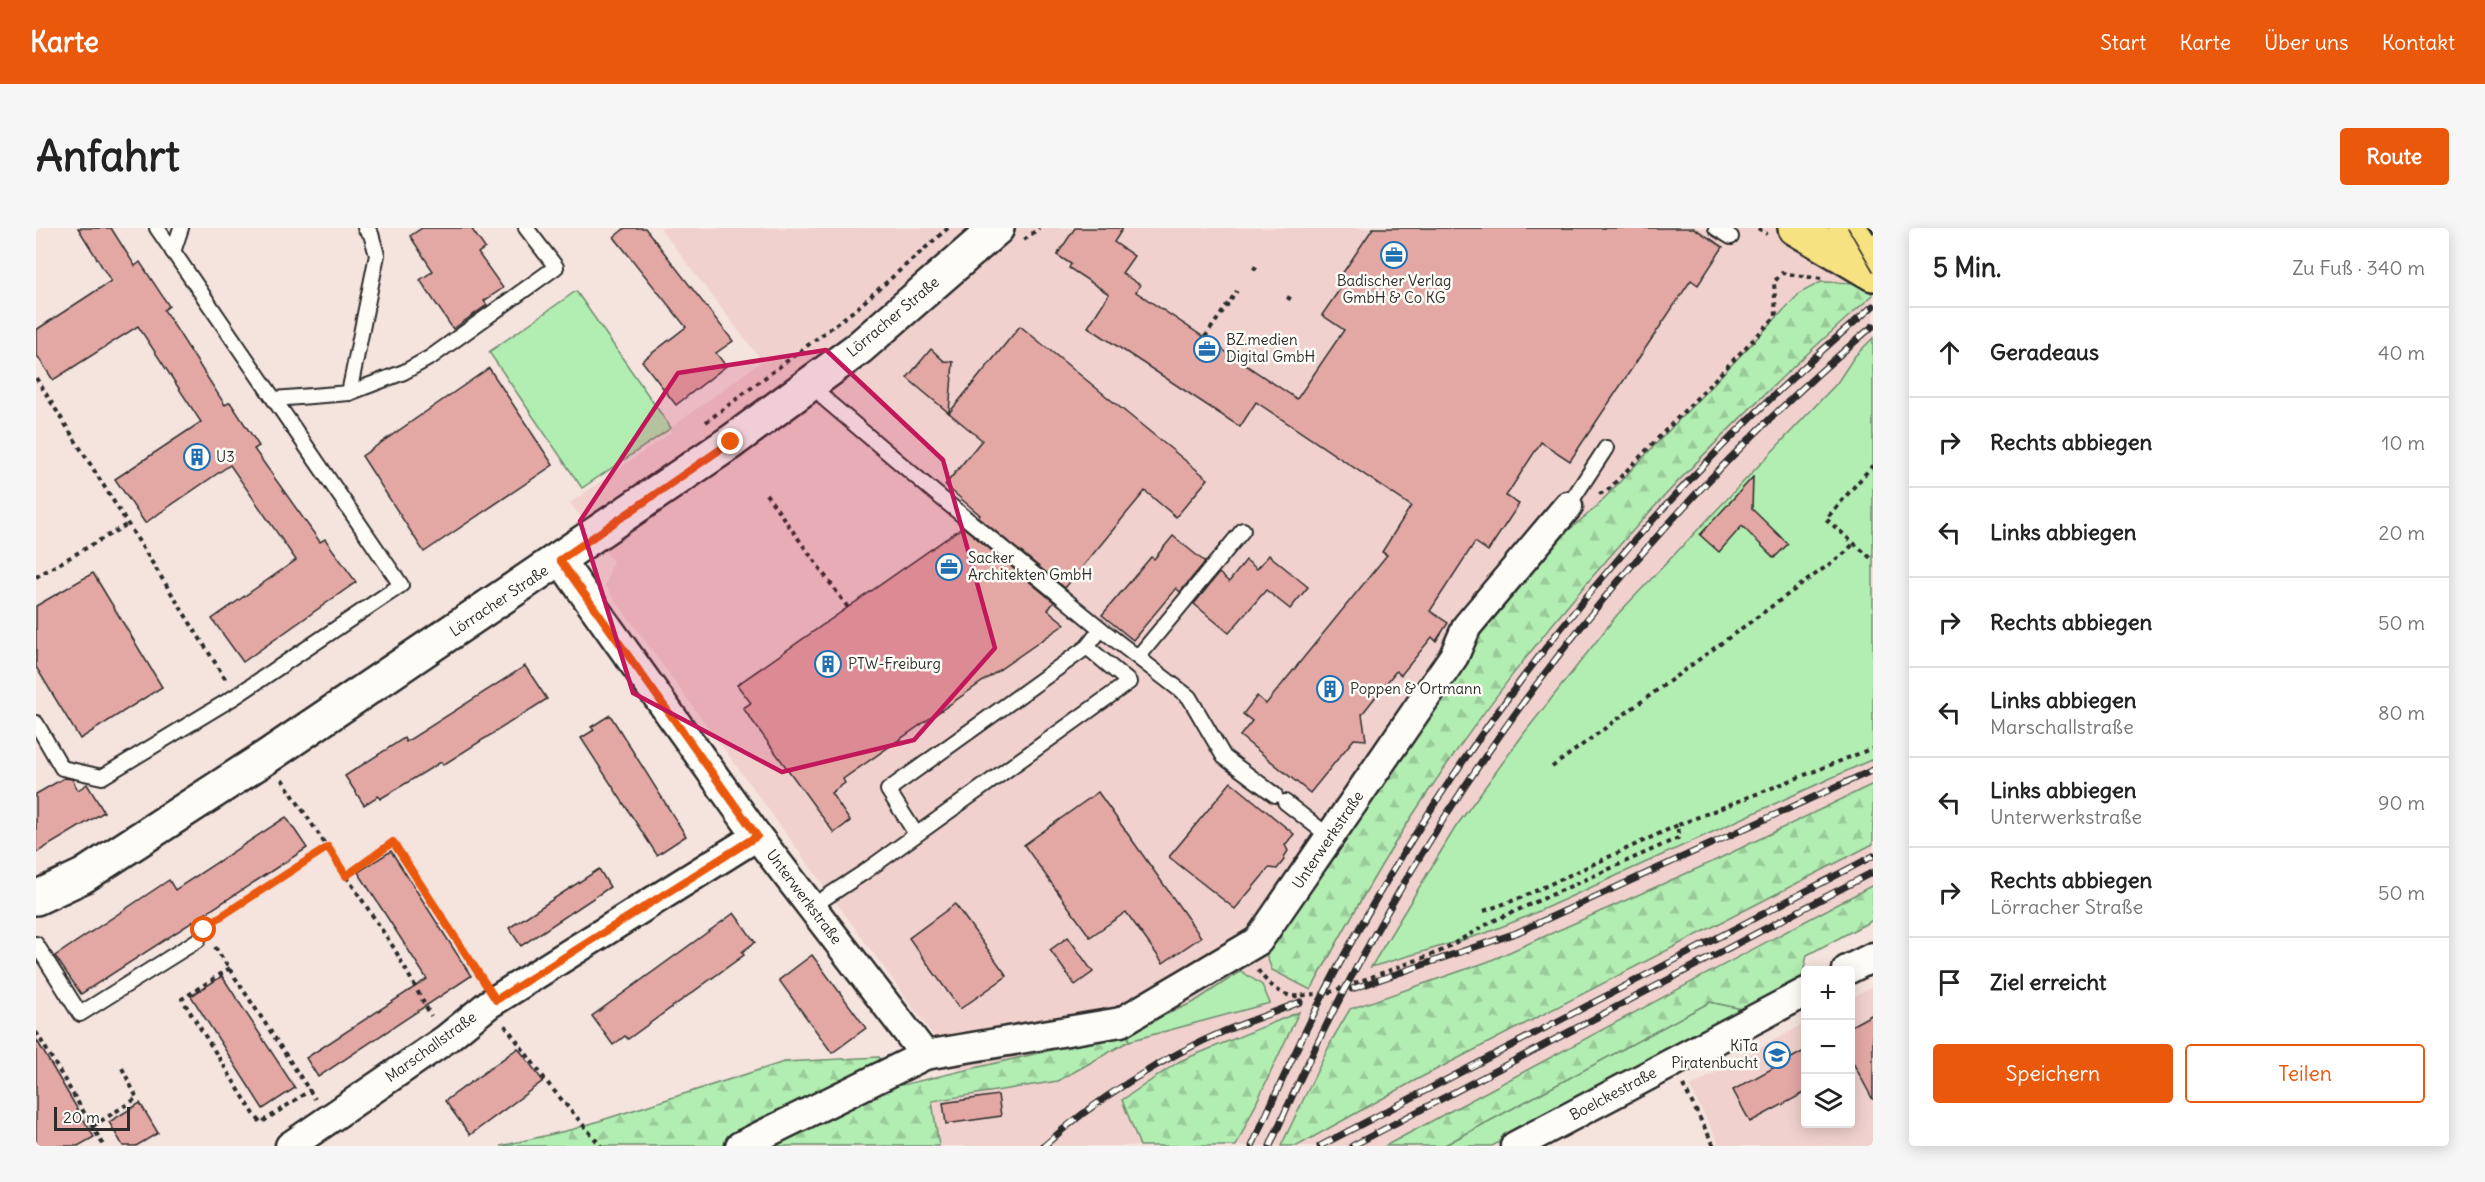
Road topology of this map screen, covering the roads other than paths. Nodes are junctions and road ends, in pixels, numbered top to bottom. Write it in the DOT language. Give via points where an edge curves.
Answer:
graph roads {
  1 [pos="157,228"];
  2 [pos="181,228"];
  3 [pos="365,228"];
  4 [pos="526,228"];
  5 [pos="997,228"];
  6 [pos="1716,228"];
  7 [pos="1795,228"];
  8 [pos="1845,228"];
  9 [pos="1731,237"];
  10 [pos="173,252"];
  11 [pos="1873,255"];
  12 [pos="1873,274"];
  13 [pos="811,382"];
  14 [pos="349,393"];
  15 [pos="274,399"];
  16 [pos="1606,448"];
  17 [pos="1568,506"];
  18 [pos="1242,530"];
  19 [pos="560,560"];
  20 [pos="1101,629"];
  21 [pos="1087,647"];
  22 [pos="1138,657"];
  23 [pos="36,723"];
  24 [pos="916,834"];
  25 [pos="757,836"];
  26 [pos="1330,837"];
  27 [pos="36,898"];
  28 [pos="811,907"];
  29 [pos="201,935"];
  30 [pos="36,944"];
  31 [pos="1873,957"];
  32 [pos="1855,966"];
  33 [pos="1801,995"];
  34 [pos="925,1055"];
  35 [pos="290,1146"];
  36 [pos="740,1146"];
  37 [pos="1515,1146"];
  1 -- 10 [label="lane"];
  2 -- 10 [label="lane"];
  3 -- 14 [label="lane" via="371,234 377,255"];
  4 -- 14 [label="lane" via="556,267 431,357"];
  5 -- 13 [label="street, Lörracher Straße" via="859,348"];
  6 -- 9 [label="lane"];
  7 -- 12 [label="main road"];
  8 -- 11 [label="main road"];
  10 -- 15 [label="lane"];
  13 -- 19 [label="street, Lörracher Straße"];
  13 -- 20 [label="lane" via="827,401"];
  14 -- 15 [label="lane"];
  15 -- 23 [label="lane" via="401,585 236,696 102,777 62,768"];
  16 -- 17 [label="lane, Unterwerkstraße"];
  17 -- 26 [label="street, Unterwerkstraße" via="1467,626 1454,656"];
  18 -- 22 [label="lane"];
  19 -- 25 [label="street, Unterwerkstraße"];
  19 -- 27 [label="street, Lörracher Straße" via="83,876"];
  20 -- 21 [label="lane"];
  20 -- 22 [label="lane"];
  21 -- 24 [label="lane" via="888,790"];
  21 -- 24 [label="lane" via="1129,682"];
  22 -- 26 [label="lane" via="1189,697 1224,756"];
  24 -- 28 [label="lane"];
  25 -- 28 [label="street, Unterwerkstraße"];
  25 -- 35 [label="street, Marschallstraße" via="493,1002"];
  26 -- 34 [label="street, Unterwerkstraße" via="1258,941 1121,1022"];
  28 -- 34 [label="street, Unterwerkstraße"];
  29 -- 30 [label="lane" via="80,1014"];
  31 -- 32 [label="street"];
  33 -- 37 [label="street, Boelckestraße"];
  34 -- 36 [label="street, Unterwerkstraße"];
}
